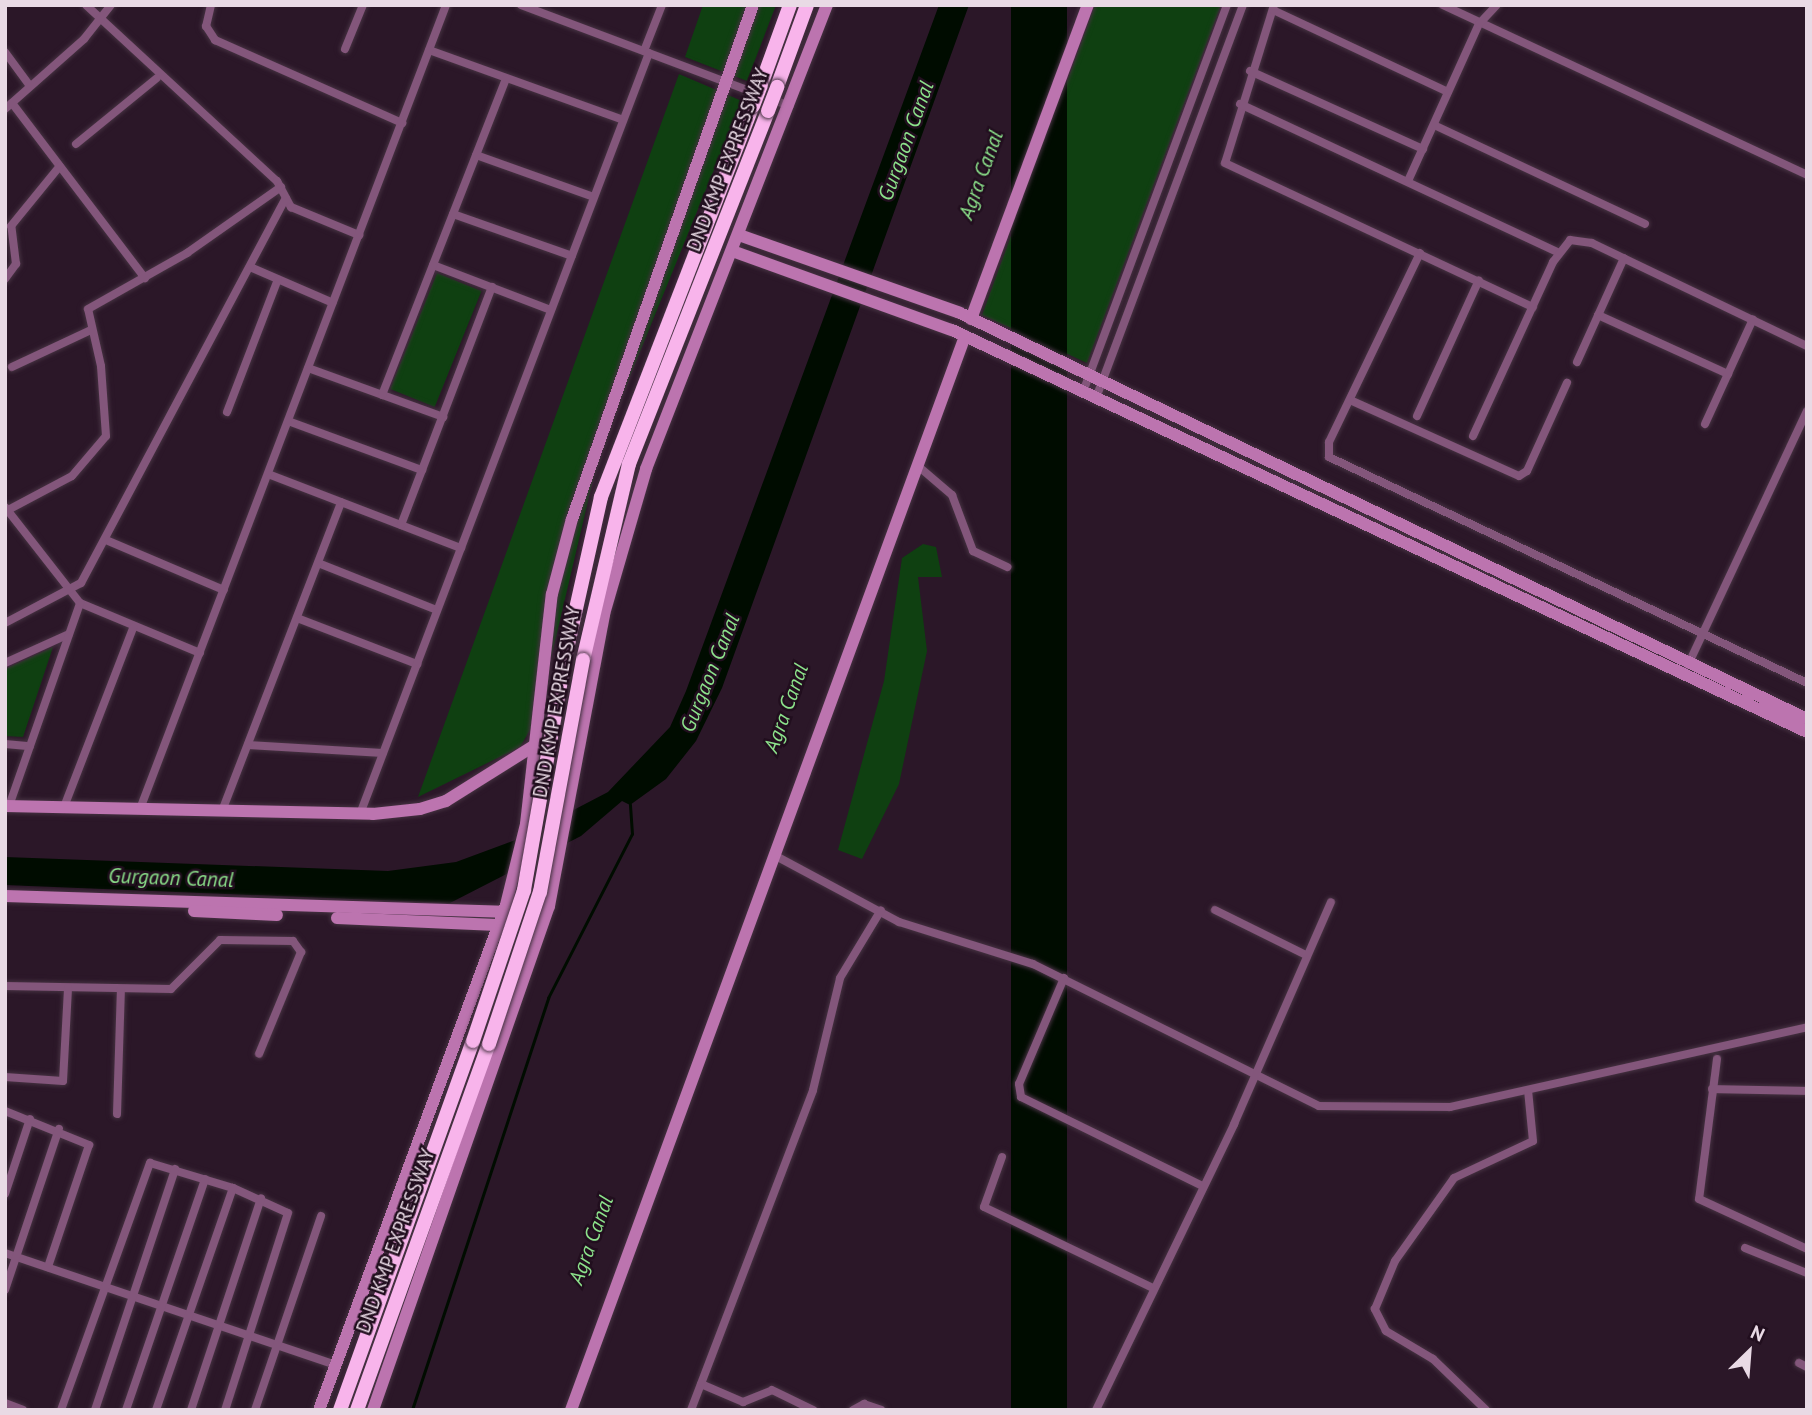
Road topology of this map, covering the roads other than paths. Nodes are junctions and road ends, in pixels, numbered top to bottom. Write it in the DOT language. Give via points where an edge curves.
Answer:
graph roads {
  1 [pos="86,5"];
  2 [pos="111,5"];
  3 [pos="211,5"];
  4 [pos="363,5"];
  5 [pos="446,5"];
  6 [pos="521,5"];
  7 [pos="662,5"];
  8 [pos="753,5"];
  9 [pos="790,5"];
  10 [pos="807,5"];
  11 [pos="827,5"];
  12 [pos="1088,5"];
  13 [pos="1227,5"];
  14 [pos="1243,5"];
  15 [pos="1443,5"];
  16 [pos="1497,5"];
  17 [pos="1274,8"];
  18 [pos="101,19"];
  19 [pos="1479,24"];
  20 [pos="345,49"];
  21 [pos="429,50"];
  22 [pos="5,52"];
  23 [pos="646,52"];
  24 [pos="1250,71"];
  25 [pos="158,78"];
  26 [pos="506,78"];
  27 [pos="726,82"];
  28 [pos="30,86"];
  29 [pos="1448,92"];
  30 [pos="1240,104"];
  31 [pos="9,106"];
  32 [pos="790,106"];
  33 [pos="623,120"];
  34 [pos="401,123"];
  35 [pos="1434,125"];
  36 [pos="76,144"];
  37 [pos="1423,149"];
  38 [pos="476,155"];
  39 [pos="60,166"];
  40 [pos="1807,175"];
  41 [pos="1408,181"];
  42 [pos="281,187"];
  43 [pos="594,197"];
  44 [pos="286,198"];
  45 [pos="453,214"];
  46 [pos="1645,224"];
  47 [pos="359,235"];
  48 [pos="738,236"];
  49 [pos="732,251"];
  50 [pos="1558,252"];
  51 [pos="1420,253"];
  52 [pos="572,256"];
  53 [pos="1624,258"];
  54 [pos="433,265"];
  55 [pos="250,267"];
  56 [pos="145,278"];
  57 [pos="5,279"];
  58 [pos="278,279"];
  59 [pos="1479,281"];
  60 [pos="492,287"];
  61 [pos="333,303"];
  62 [pos="1533,306"];
  63 [pos="551,310"];
  64 [pos="1598,315"];
  65 [pos="965,316"];
  66 [pos="1753,319"];
  67 [pos="91,330"];
  68 [pos="958,333"];
  69 [pos="1807,346"];
  70 [pos="1577,362"];
  71 [pos="12,367"];
  72 [pos="308,368"];
  73 [pos="1728,374"];
  74 [pos="1089,377"];
  75 [pos="1102,383"];
  76 [pos="1567,383"];
  77 [pos="1083,392"];
  78 [pos="382,395"];
  79 [pos="1096,398"];
  80 [pos="1350,400"];
  81 [pos="1807,411"];
  82 [pos="227,412"];
  83 [pos="1417,416"];
  84 [pos="443,417"];
  85 [pos="288,421"];
  86 [pos="1705,424"];
  87 [pos="1473,436"];
  88 [pos="918,466"];
  89 [pos="422,470"];
  90 [pos="268,474"];
  91 [pos="341,502"];
  92 [pos="6,508"];
  93 [pos="401,525"];
  94 [pos="106,540"];
  95 [pos="461,548"];
  96 [pos="318,563"];
  97 [pos="1007,567"];
  98 [pos="224,590"];
  99 [pos="68,593"];
  100 [pos="80,603"];
  101 [pos="437,610"];
  102 [pos="297,618"];
  103 [pos="5,622"];
  104 [pos="133,628"];
  105 [pos="69,634"];
  106 [pos="1703,634"];
  107 [pos="200,653"];
  108 [pos="5,663"];
  109 [pos="417,664"];
  110 [pos="1686,669"];
  111 [pos="542,680"];
  112 [pos="1807,683"];
  113 [pos="589,689"];
  114 [pos="1807,719"];
  115 [pos="1807,732"];
  116 [pos="5,744"];
  117 [pos="537,744"];
  118 [pos="248,745"];
  119 [pos="30,746"];
  120 [pos="383,753"];
  121 [pos="7,806"];
  122 [pos="64,807"];
  123 [pos="141,809"];
  124 [pos="222,811"];
  125 [pos="360,814"];
  126 [pos="775,855"];
  127 [pos="5,896"];
  128 [pos="1331,902"];
  129 [pos="5,904"];
  130 [pos="1214,910"];
  131 [pos="881,911"];
  132 [pos="503,912"];
  133 [pos="497,925"];
  134 [pos="1306,955"];
  135 [pos="480,973"];
  136 [pos="1064,978"];
  137 [pos="5,986"];
  138 [pos="519,986"];
  139 [pos="68,988"];
  140 [pos="121,989"];
  141 [pos="1807,1027"];
  142 [pos="259,1054"];
  143 [pos="1717,1059"];
  144 [pos="1257,1074"];
  145 [pos="5,1077"];
  146 [pos="1712,1089"];
  147 [pos="1528,1090"];
  148 [pos="1807,1091"];
  149 [pos="5,1111"];
  150 [pos="117,1114"];
  151 [pos="30,1119"];
  152 [pos="59,1129"];
  153 [pos="1002,1157"];
  154 [pos="175,1169"];
  155 [pos="205,1179"];
  156 [pos="1203,1186"];
  157 [pos="233,1188"];
  158 [pos="5,1194"];
  159 [pos="261,1198"];
  160 [pos="321,1216"];
  161 [pos="1745,1248"];
  162 [pos="1807,1250"];
  163 [pos="5,1253"];
  164 [pos="16,1257"];
  165 [pos="48,1268"];
  166 [pos="1807,1273"];
  167 [pos="103,1286"];
  168 [pos="1153,1288"];
  169 [pos="5,1290"];
  170 [pos="132,1297"];
  171 [pos="161,1306"];
  172 [pos="189,1315"];
  173 [pos="218,1326"];
  174 [pos="249,1336"];
  175 [pos="276,1346"];
  176 [pos="335,1365"];
  177 [pos="701,1384"];
  178 [pos="5,1403"];
  179 [pos="23,1410"];
  180 [pos="61,1410"];
  181 [pos="95,1410"];
  182 [pos="126,1410"];
  183 [pos="156,1410"];
  184 [pos="191,1410"];
  185 [pos="225,1410"];
  186 [pos="255,1410"];
  187 [pos="319,1410"];
  188 [pos="340,1410"];
  189 [pos="357,1410"];
  190 [pos="373,1410"];
  191 [pos="571,1410"];
  192 [pos="691,1410"];
  193 [pos="813,1410"];
  194 [pos="853,1410"];
  195 [pos="881,1410"];
  196 [pos="1096,1410"];
  197 [pos="1486,1410"];
  1 -- 18 [label="street"];
  2 -- 18 [label="street"];
  3 -- 34 [label="street" via="206,26 215,40"];
  4 -- 20 [label="street"];
  5 -- 21 [label="street"];
  6 -- 23 [label="street"];
  7 -- 23 [label="street"];
  8 -- 27 [label="street"];
  9 -- 188 [label="highway, DND KMP EXPRESSWAY, bridge" via="601,497 565,658 524,890"];
  10 -- 189 [label="highway, DND KMP EXPRESSWAY, bridge" via="629,464 583,660 540,892"];
  11 -- 32 [label="street"];
  12 -- 65 [label="street"];
  13 -- 74 [label="street"];
  14 -- 75 [label="street"];
  15 -- 19 [label="street"];
  16 -- 19 [label="street"];
  17 -- 24 [label="street"];
  17 -- 29 [label="street"];
  18 -- 25 [label="street"];
  18 -- 28 [label="street"];
  19 -- 29 [label="street"];
  19 -- 40 [label="street"];
  21 -- 26 [label="street"];
  21 -- 34 [label="street"];
  22 -- 28 [label="street"];
  23 -- 27 [label="street"];
  23 -- 33 [label="street"];
  24 -- 30 [label="street"];
  24 -- 37 [label="street"];
  25 -- 36 [label="street"];
  25 -- 42 [label="street"];
  26 -- 33 [label="street"];
  26 -- 38 [label="street"];
  27 -- 32 [label="street"];
  27 -- 111 [label="street" via="572,519 552,594"];
  28 -- 31 [label="street"];
  29 -- 35 [label="street"];
  30 -- 41 [label="street"];
  30 -- 51 [label="street" via="1223,155 1228,166"];
  31 -- 39 [label="street"];
  32 -- 48 [label="street"];
  33 -- 43 [label="street"];
  34 -- 47 [label="street"];
  35 -- 37 [label="street"];
  35 -- 46 [label="street"];
  37 -- 41 [label="street"];
  38 -- 43 [label="street"];
  38 -- 45 [label="street"];
  39 -- 56 [label="street"];
  39 -- 57 [label="street" via="11,226 16,264"];
  41 -- 50 [label="street"];
  42 -- 44 [label="street"];
  42 -- 56 [label="street"];
  43 -- 52 [label="street"];
  44 -- 47 [label="street" via="299,212"];
  44 -- 55 [label="street"];
  45 -- 52 [label="street"];
  45 -- 54 [label="street"];
  47 -- 61 [label="street"];
  48 -- 49 [label="street"];
  48 -- 65 [label="street"];
  49 -- 68 [label="street"];
  49 -- 113 [label="street" via="646,469"];
  50 -- 53 [label="street" via="1581,239"];
  50 -- 62 [label="street"];
  51 -- 59 [label="street"];
  51 -- 80 [label="street"];
  52 -- 63 [label="street"];
  53 -- 64 [label="street"];
  53 -- 66 [label="street"];
  54 -- 60 [label="street"];
  54 -- 78 [label="street"];
  55 -- 58 [label="street"];
  55 -- 94 [label="street"];
  56 -- 67 [label="street" via="88,309"];
  58 -- 61 [label="street"];
  58 -- 82 [label="street"];
  59 -- 62 [label="street"];
  59 -- 83 [label="street"];
  60 -- 63 [label="street"];
  60 -- 84 [label="street"];
  61 -- 72 [label="street"];
  62 -- 87 [label="street"];
  63 -- 95 [label="street"];
  64 -- 70 [label="street"];
  64 -- 73 [label="street"];
  65 -- 74 [label="street"];
  66 -- 69 [label="street"];
  66 -- 73 [label="street"];
  67 -- 71 [label="street"];
  67 -- 92 [label="street" via="106,436 72,477"];
  68 -- 77 [label="street"];
  68 -- 88 [label="street"];
  72 -- 78 [label="street"];
  72 -- 85 [label="street"];
  73 -- 86 [label="street"];
  74 -- 75 [label="street"];
  74 -- 77 [label="street"];
  75 -- 79 [label="street"];
  75 -- 110 [label="street"];
  76 -- 80 [label="street" via="1527,471 1519,476"];
  77 -- 79 [label="street"];
  78 -- 84 [label="street"];
  79 -- 110 [label="street"];
  80 -- 106 [label="street" via="1326,448 1333,460"];
  81 -- 106 [label="street"];
  84 -- 89 [label="street"];
  85 -- 89 [label="street"];
  85 -- 90 [label="street"];
  88 -- 97 [label="street" via="951,495 973,551"];
  88 -- 126 [label="street"];
  89 -- 93 [label="street"];
  90 -- 91 [label="street"];
  90 -- 98 [label="street"];
  91 -- 93 [label="street"];
  91 -- 96 [label="street"];
  92 -- 99 [label="street"];
  93 -- 95 [label="street"];
  94 -- 98 [label="street"];
  94 -- 99 [label="street"];
  95 -- 101 [label="street"];
  96 -- 101 [label="street"];
  96 -- 102 [label="street"];
  98 -- 107 [label="street"];
  99 -- 100 [label="street"];
  99 -- 103 [label="street"];
  100 -- 104 [label="street"];
  100 -- 105 [label="street"];
  101 -- 109 [label="street"];
  102 -- 109 [label="street"];
  102 -- 118 [label="street"];
  104 -- 107 [label="street"];
  104 -- 122 [label="street"];
  105 -- 108 [label="street"];
  105 -- 119 [label="street"];
  106 -- 110 [label="street"];
  106 -- 112 [label="street"];
  107 -- 123 [label="street"];
  109 -- 120 [label="street"];
  110 -- 114 [label="street"];
  110 -- 115 [label="street"];
  111 -- 113 [label="street"];
  111 -- 117 [label="street"];
  113 -- 138 [label="street" via="560,854"];
  116 -- 119 [label="street"];
  117 -- 125 [label="street" via="436,806"];
  117 -- 132 [label="street" via="523,837"];
  118 -- 120 [label="street"];
  118 -- 124 [label="street"];
  119 -- 121 [label="street"];
  120 -- 125 [label="street"];
  121 -- 122 [label="street"];
  122 -- 123 [label="street"];
  123 -- 124 [label="street"];
  124 -- 125 [label="street"];
  126 -- 131 [label="street"];
  126 -- 191 [label="street"];
  127 -- 132 [label="street"];
  128 -- 134 [label="street"];
  129 -- 133 [label="street"];
  130 -- 134 [label="street"];
  131 -- 136 [label="street"];
  131 -- 177 [label="street" via="840,978 813,1090"];
  132 -- 133 [label="street"];
  133 -- 135 [label="street"];
  134 -- 144 [label="street"];
  135 -- 138 [label="street"];
  135 -- 176 [label="street"];
  136 -- 144 [label="street"];
  136 -- 156 [label="street" via="1019,1084 1021,1097"];
  137 -- 139 [label="street"];
  138 -- 190 [label="street"];
  139 -- 140 [label="street"];
  139 -- 145 [label="street" via="63,1081"];
  140 -- 142 [label="street" via="176,988 220,940 298,943 298,960"];
  140 -- 150 [label="street"];
  141 -- 147 [label="street"];
  143 -- 146 [label="street"];
  144 -- 147 [label="street" via="1319,1105 1368,1110 1450,1107"];
  144 -- 156 [label="street"];
  146 -- 148 [label="street"];
  146 -- 162 [label="street" via="1699,1199"];
  147 -- 197 [label="street" via="1533,1141 1454,1178 1395,1261 1375,1309 1386,1331 1426,1354"];
  149 -- 151 [label="street"];
  151 -- 152 [label="street"];
  151 -- 158 [label="street"];
  152 -- 164 [label="street"];
  152 -- 165 [label="street" via="89,1145"];
  153 -- 168 [label="street" via="984,1207"];
  154 -- 155 [label="street"];
  154 -- 167 [label="street" via="145,1166"];
  154 -- 170 [label="street"];
  155 -- 157 [label="street"];
  155 -- 171 [label="street"];
  156 -- 168 [label="street"];
  157 -- 159 [label="street"];
  157 -- 172 [label="street"];
  159 -- 173 [label="street"];
  159 -- 174 [label="street" via="282,1206 289,1216"];
  160 -- 175 [label="street"];
  161 -- 166 [label="street"];
  163 -- 164 [label="street"];
  164 -- 165 [label="street"];
  164 -- 169 [label="street"];
  165 -- 167 [label="street"];
  167 -- 170 [label="street"];
  167 -- 180 [label="street"];
  168 -- 196 [label="street"];
  170 -- 171 [label="street"];
  170 -- 181 [label="street"];
  171 -- 172 [label="street"];
  171 -- 182 [label="street"];
  172 -- 173 [label="street"];
  172 -- 183 [label="street"];
  173 -- 174 [label="street"];
  173 -- 184 [label="street"];
  174 -- 175 [label="street"];
  174 -- 185 [label="street"];
  175 -- 176 [label="street"];
  175 -- 186 [label="street"];
  176 -- 187 [label="street"];
  177 -- 192 [label="street"];
  177 -- 193 [label="street" via="743,1402 772,1390"];
  178 -- 179 [label="street"];
  194 -- 195 [label="street" via="864,1404"];
}
